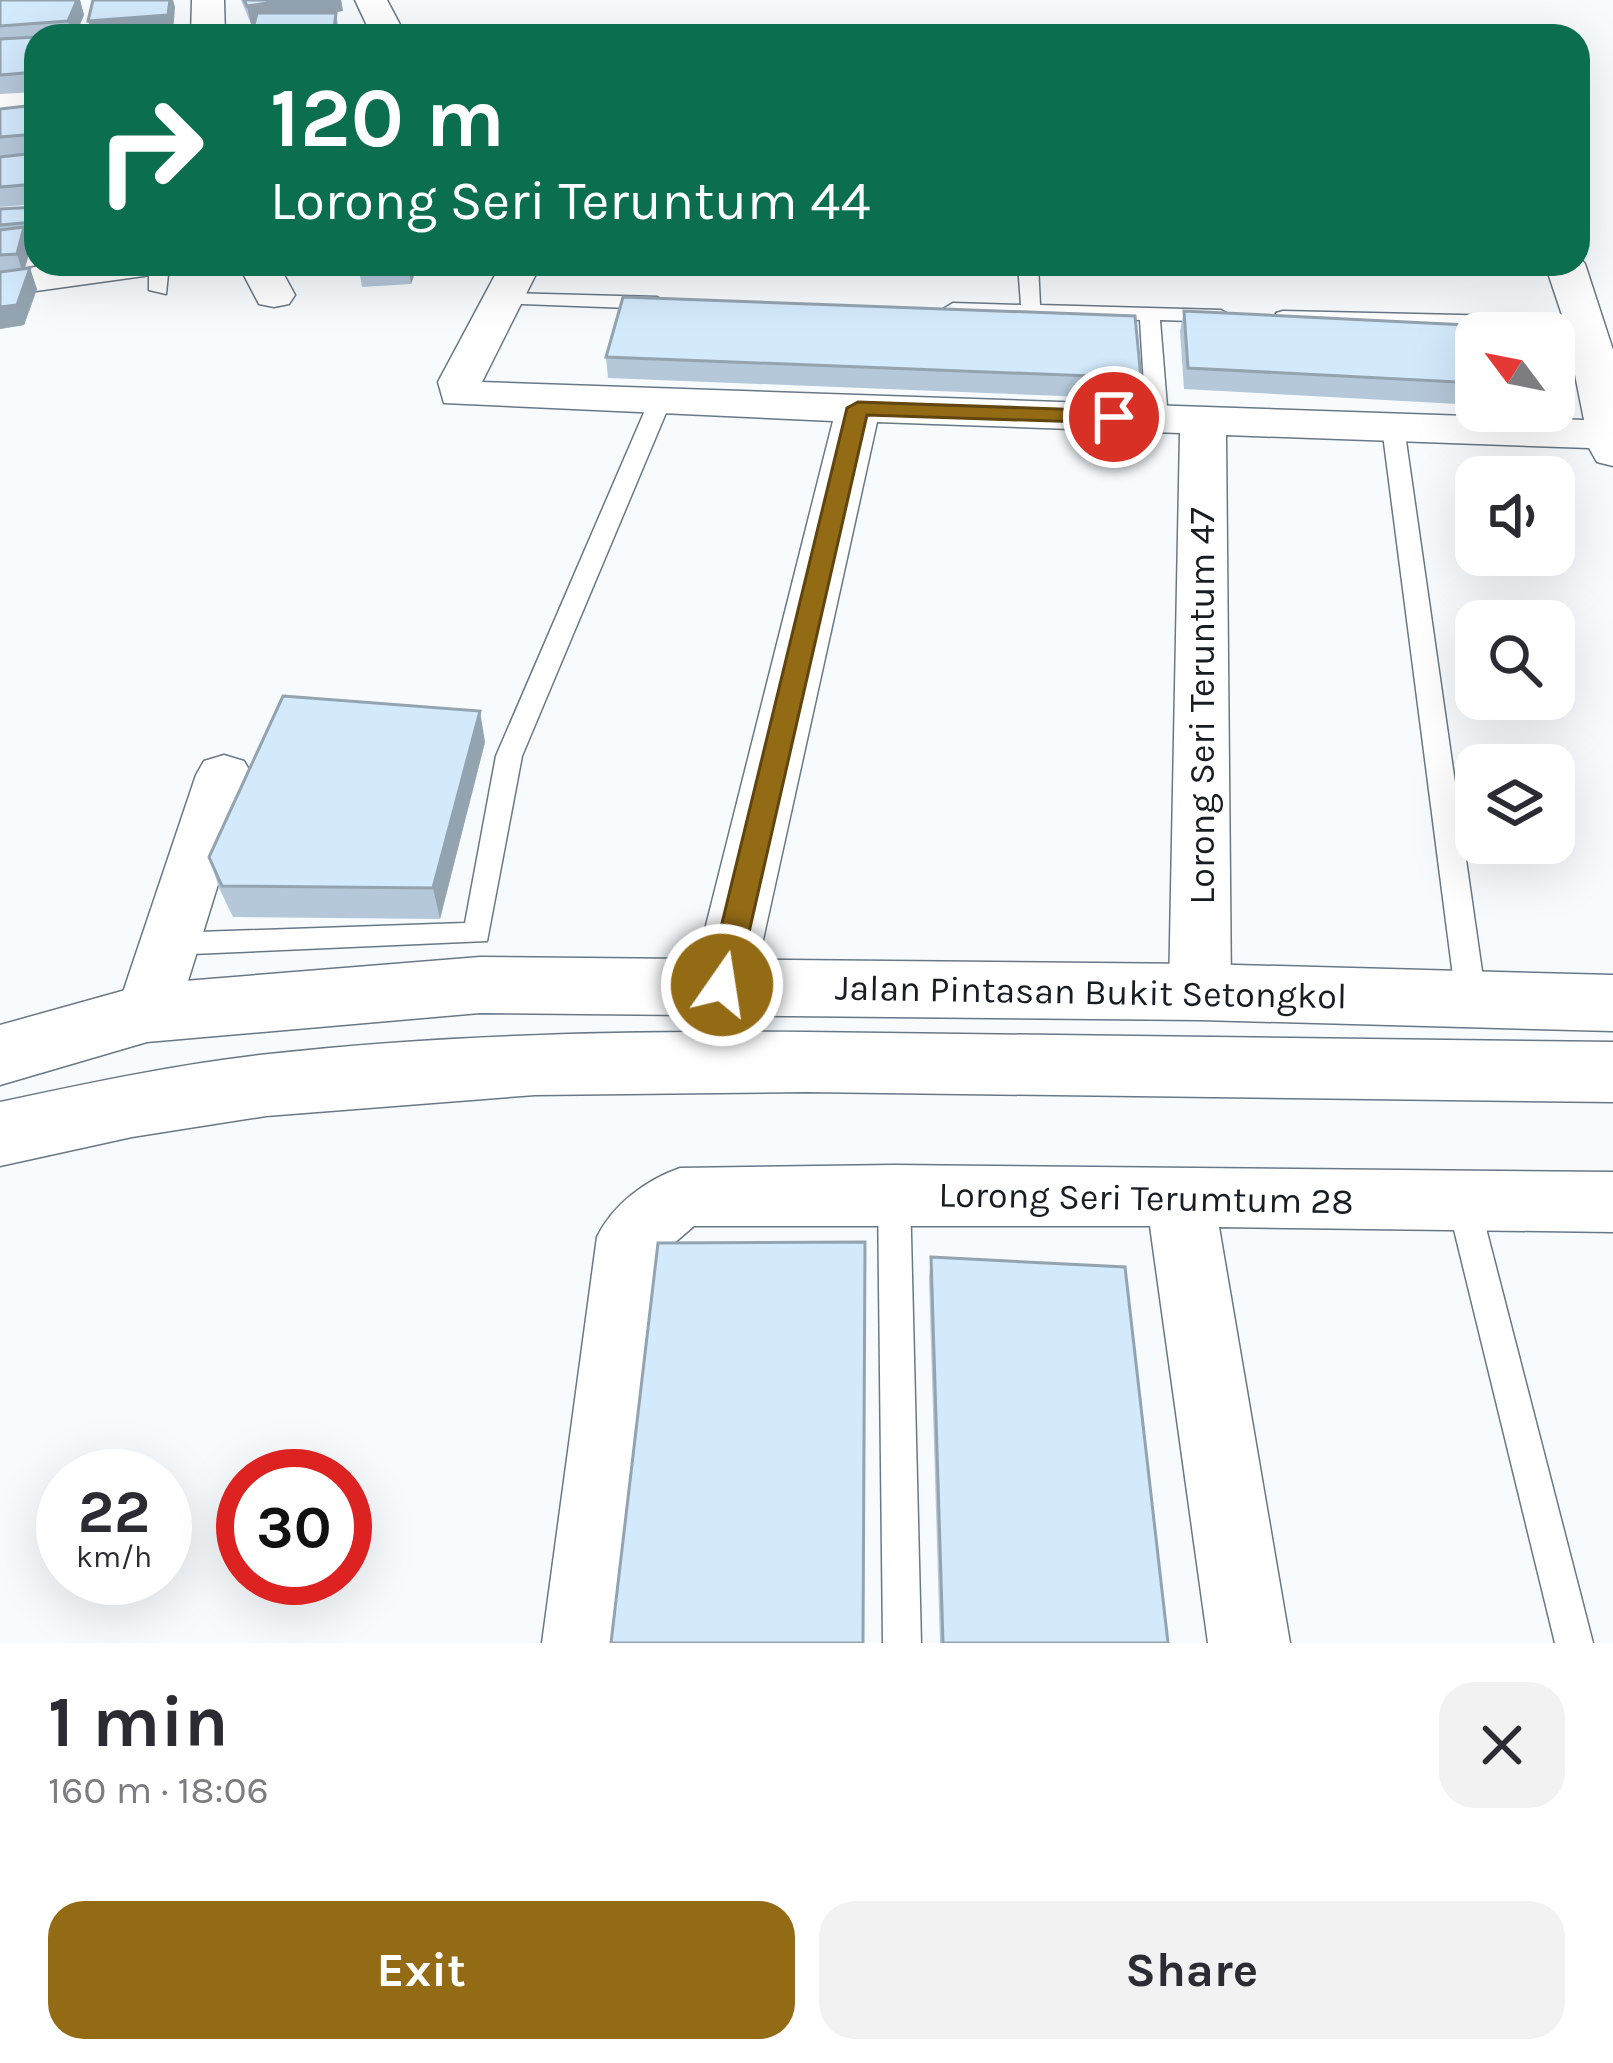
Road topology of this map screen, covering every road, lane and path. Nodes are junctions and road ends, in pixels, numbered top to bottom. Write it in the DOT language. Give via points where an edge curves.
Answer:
graph roads {
  1 [pos="1029,276"];
  2 [pos="1569,276"];
  3 [pos="151,277"];
  4 [pos="513,282"];
  5 [pos="0,284"];
  6 [pos="672,303"];
  7 [pos="935,309"];
  8 [pos="1031,311"];
  9 [pos="1150,314"];
  10 [pos="1242,316"];
  11 [pos="1265,316"];
  12 [pos="1586,324"];
  13 [pos="659,401"];
  14 [pos="858,408"];
  15 [pos="1180,420"];
  16 [pos="1393,427"];
  17 [pos="1611,443"];
  18 [pos="224,775"];
  19 [pos="169,944"];
  20 [pos="722,985"];
  21 [pos="1199,992"];
  22 [pos="1472,999"];
  23 [pos="1613,1003"];
  24 [pos="147,1013"];
  25 [pos="0,1055"];
  26 [pos="1523,1068"];
  27 [pos="1613,1072"];
  28 [pos="1613,1088"];
  29 [pos="0,1134"];
  30 [pos="895,1194"];
  31 [pos="1180,1198"];
  32 [pos="1463,1201"];
  33 [pos="1613,1202"];
  34 [pos="583,1643"];
  35 [pos="902,1643"];
  36 [pos="1249,1643"];
  37 [pos="1574,1643"];
  1 -- 8 [label="lane"];
  2 -- 12 [label="street"];
  3 -- 5 [label="street"];
  4 -- 6 [label="lane"];
  4 -- 13 [label="street" via="460,394"];
  7 -- 8 [label="lane"];
  8 -- 9 [label="lane"];
  9 -- 10 [label="lane"];
  9 -- 15 [label="lane"];
  11 -- 12 [label="lane"];
  12 -- 17 [label="street"];
  13 -- 14 [label="street"];
  13 -- 19 [label="lane" via="509,756 477,933"];
  14 -- 15 [label="street"];
  14 -- 20 [label="street"];
  15 -- 16 [label="street"];
  15 -- 21 [label="street, Lorong Seri Teruntum 47"];
  16 -- 17 [label="street"];
  16 -- 22 [label="lane"];
  18 -- 19 [label="street"];
  19 -- 24 [label="street"];
  20 -- 21 [label="main road, Jalan Pintasan Bukit Setongkol"];
  20 -- 24 [label="main road, Jalan Pintasan Bukit Setongkol" via="480,985"];
  21 -- 22 [label="main road, Jalan Pintasan Bukit Setongkol"];
  22 -- 23 [label="main road, Jalan Pintasan Bukit Setongkol"];
  24 -- 25 [label="main road, Jalan Pintasan Bukit Setongkol"];
  26 -- 27 [label="main road, Jalan Pintasan Bukit Setongkol"];
  26 -- 28 [label="main road"];
  26 -- 29 [label="main road, Jalan Pintasan Bukit Setongkol" via="740,1060 442,1067 116,1105"];
  30 -- 31 [label="street, Lorong Seri Terumtum 28"];
  30 -- 34 [label="street, Lorong Seri Terumtum 28" via="680,1198 632,1237"];
  30 -- 35 [label="lane"];
  31 -- 32 [label="street, Lorong Seri Terumtum 28"];
  31 -- 36 [label="street"];
  32 -- 33 [label="street, Lorong Seri Terumtum 28"];
  32 -- 37 [label="lane"];
}
